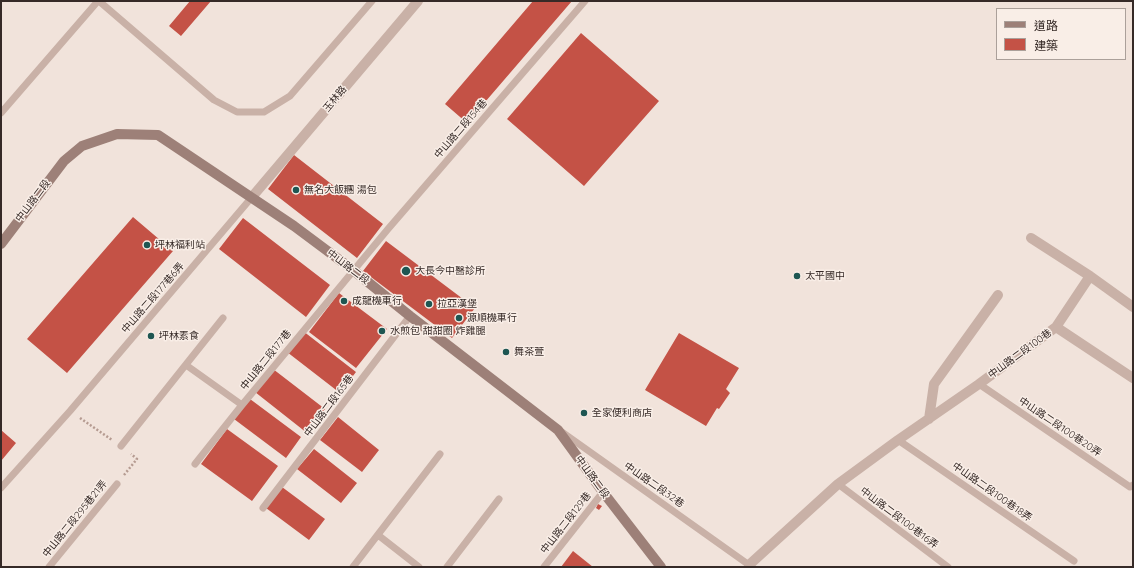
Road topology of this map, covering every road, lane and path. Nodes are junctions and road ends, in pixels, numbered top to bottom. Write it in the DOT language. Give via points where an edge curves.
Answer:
graph roads {
  1 [pos="98,1"];
  2 [pos="372,1"];
  3 [pos="418,1"];
  4 [pos="585,1"];
  5 [pos="1,113"];
  6 [pos="252,197"];
  7 [pos="1031,238"];
  8 [pos="1,244"];
  9 [pos="353,270"];
  10 [pos="1090,276"];
  11 [pos="998,295"];
  12 [pos="1133,307"];
  13 [pos="410,316"];
  14 [pos="223,318"];
  15 [pos="1056,327"];
  16 [pos="186,365"];
  17 [pos="1133,378"];
  18 [pos="979,384"];
  19 [pos="242,405"];
  20 [pos="544,419"];
  21 [pos="929,419"];
  22 [pos="898,440"];
  23 [pos="121,446"];
  24 [pos="440,454"];
  25 [pos="195,464"];
  26 [pos="117,484"];
  27 [pos="838,484"];
  28 [pos="1132,486"];
  29 [pos="1,488"];
  30 [pos="603,492"];
  31 [pos="499,498"];
  32 [pos="263,508"];
  33 [pos="378,536"];
  34 [pos="1074,561"];
  35 [pos="750,566"];
  36 [pos="49,567"];
  37 [pos="354,567"];
  38 [pos="419,567"];
  39 [pos="447,567"];
  40 [pos="544,567"];
  41 [pos="661,567"];
  42 [pos="948,567"];
  1 -- 2 [label="lane" via="214,100 237,112 264,112 290,96"];
  1 -- 5 [label="lane"];
  3 -- 6 [label="street, 玉林路"];
  4 -- 9 [label="lane, 中山路二段154巷"];
  6 -- 8 [label="main road, 中山路二段" via="158,135 117,134 82,146 64,161"];
  6 -- 9 [label="main road, 中山路二段"];
  6 -- 29 [label="lane, 中山路二段177巷6弄"];
  7 -- 10 [label="street"];
  9 -- 13 [label="main road, 中山路二段"];
  9 -- 19 [label="lane, 中山路二段177巷"];
  10 -- 12 [label="street"];
  10 -- 15 [label="street, 中山路二段100巷"];
  11 -- 21 [label="street" via="934,384"];
  13 -- 20 [label="main road, 中山路二段"];
  13 -- 32 [label="lane, 中山路二段165巷"];
  14 -- 16 [label="lane"];
  15 -- 17 [label="street"];
  15 -- 18 [label="street, 中山路二段100巷"];
  16 -- 19 [label="lane"];
  16 -- 23 [label="lane"];
  18 -- 21 [label="street, 中山路二段100巷"];
  18 -- 28 [label="lane, 中山路二段100巷20弄"];
  19 -- 25 [label="lane, 中山路二段177巷"];
  20 -- 30 [label="main road, 中山路二段" via="558,430"];
  20 -- 35 [label="lane, 中山路二段32巷"];
  21 -- 22 [label="street, 中山路二段100巷"];
  22 -- 27 [label="street, 中山路二段100巷"];
  22 -- 34 [label="lane, 中山路二段100巷18弄"];
  24 -- 33 [label="lane"];
  26 -- 36 [label="lane, 中山路二段295巷21弄"];
  27 -- 35 [label="street, 中山路二段100巷"];
  27 -- 42 [label="lane, 中山路二段100巷16弄"];
  30 -- 40 [label="lane, 中山路二段129巷"];
  30 -- 41 [label="main road, 中山路二段"];
  31 -- 39 [label="lane"];
  33 -- 37 [label="lane"];
  33 -- 38 [label="lane"];
}
